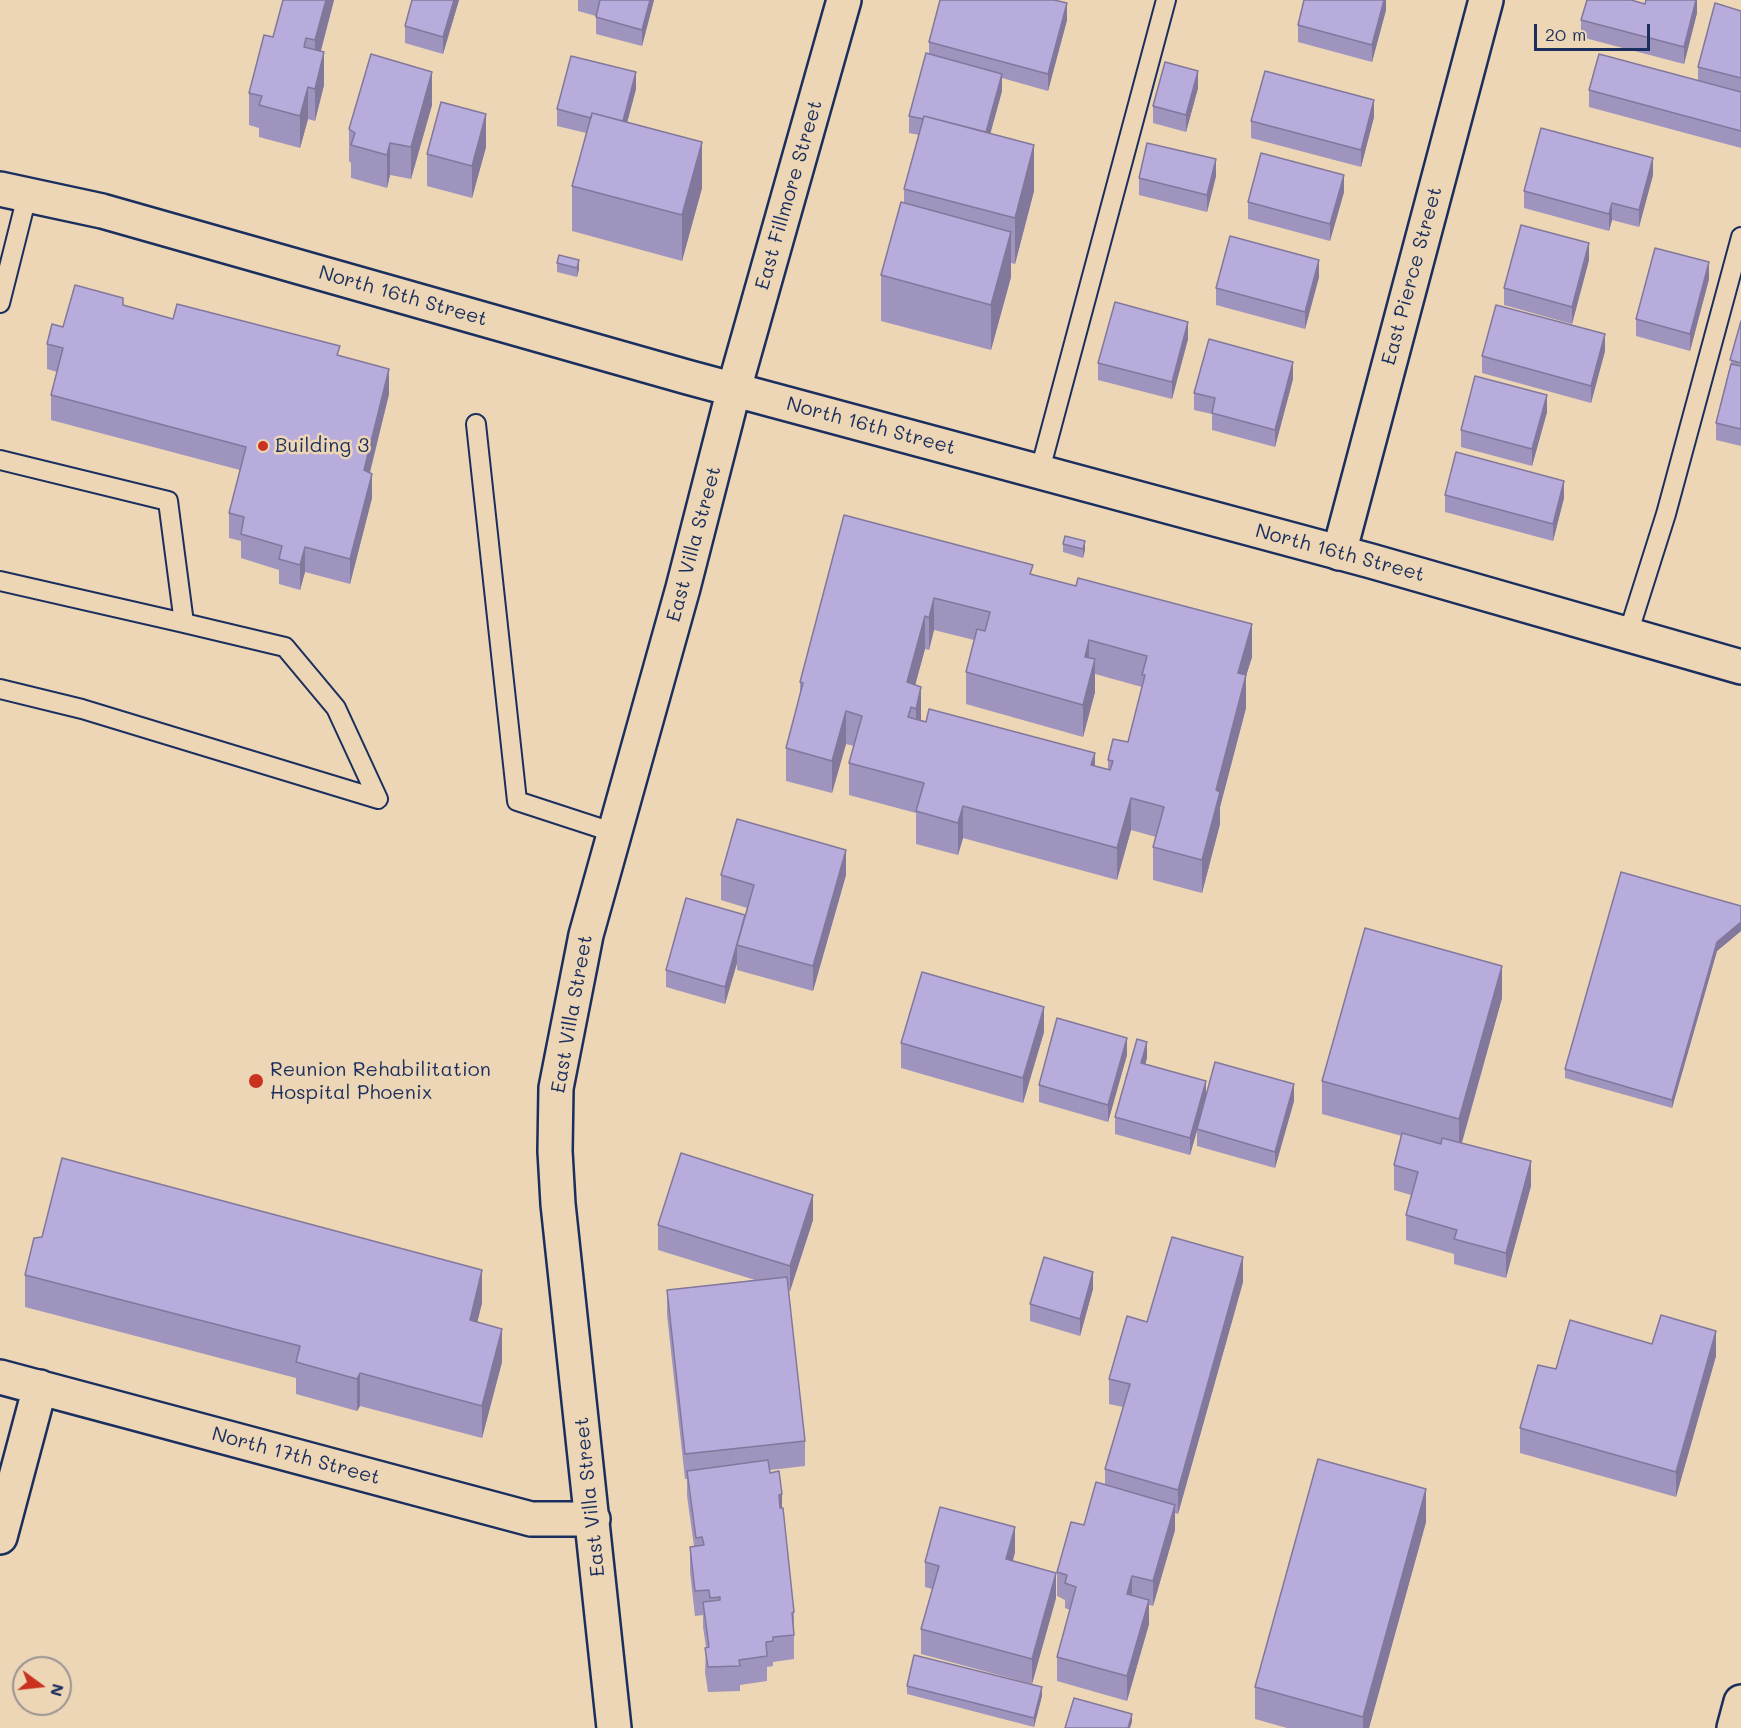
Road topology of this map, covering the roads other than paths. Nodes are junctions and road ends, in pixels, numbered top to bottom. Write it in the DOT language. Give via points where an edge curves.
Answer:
graph roads {
  1 [pos="844,0"];
  2 [pos="1166,0"];
  3 [pos="1486,0"];
  4 [pos="14,192"];
  5 [pos="1741,237"];
  6 [pos="0,303"];
  7 [pos="734,389"];
  8 [pos="476,424"];
  9 [pos="0,460"];
  10 [pos="1040,470"];
  11 [pos="1339,553"];
  12 [pos="0,581"];
  13 [pos="184,622"];
  14 [pos="1628,634"];
  15 [pos="1741,667"];
  16 [pos="0,689"];
  17 [pos="615,832"];
  18 [pos="0,1377"];
  19 [pos="40,1387"];
  20 [pos="593,1519"];
  21 [pos="0,1537"];
  22 [pos="1741,1702"];
  23 [pos="614,1728"];
  24 [pos="1734,1728"];
  1 -- 7 [label="street, East Fillmore Street"];
  2 -- 10 [label="lane"];
  3 -- 11 [label="street, East Pierce Street"];
  4 -- 6 [label="lane"];
  4 -- 7 [label="street, North 16th Street" via="114,215"];
  5 -- 14 [label="lane" via="1666,514"];
  7 -- 10 [label="street, North 16th Street"];
  7 -- 17 [label="street, East Villa Street"];
  8 -- 17 [label="lane" via="517,801"];
  9 -- 13 [label="lane" via="168,501"];
  10 -- 11 [label="street, North 16th Street"];
  11 -- 14 [label="street, North 16th Street"];
  12 -- 13 [label="lane"];
  13 -- 16 [label="lane" via="285,647 336,708 378,799 82,709"];
  14 -- 15 [label="street, North 16th Street"];
  17 -- 20 [label="street, East Villa Street" via="586,935 556,1088 558,1204"];
  18 -- 19 [label="street, North 17th Street"];
  19 -- 20 [label="street, North 17th Street" via="531,1519"];
  19 -- 21 [label="street"];
  20 -- 23 [label="street, East Villa Street"];
  22 -- 24 [label="street"];
}
